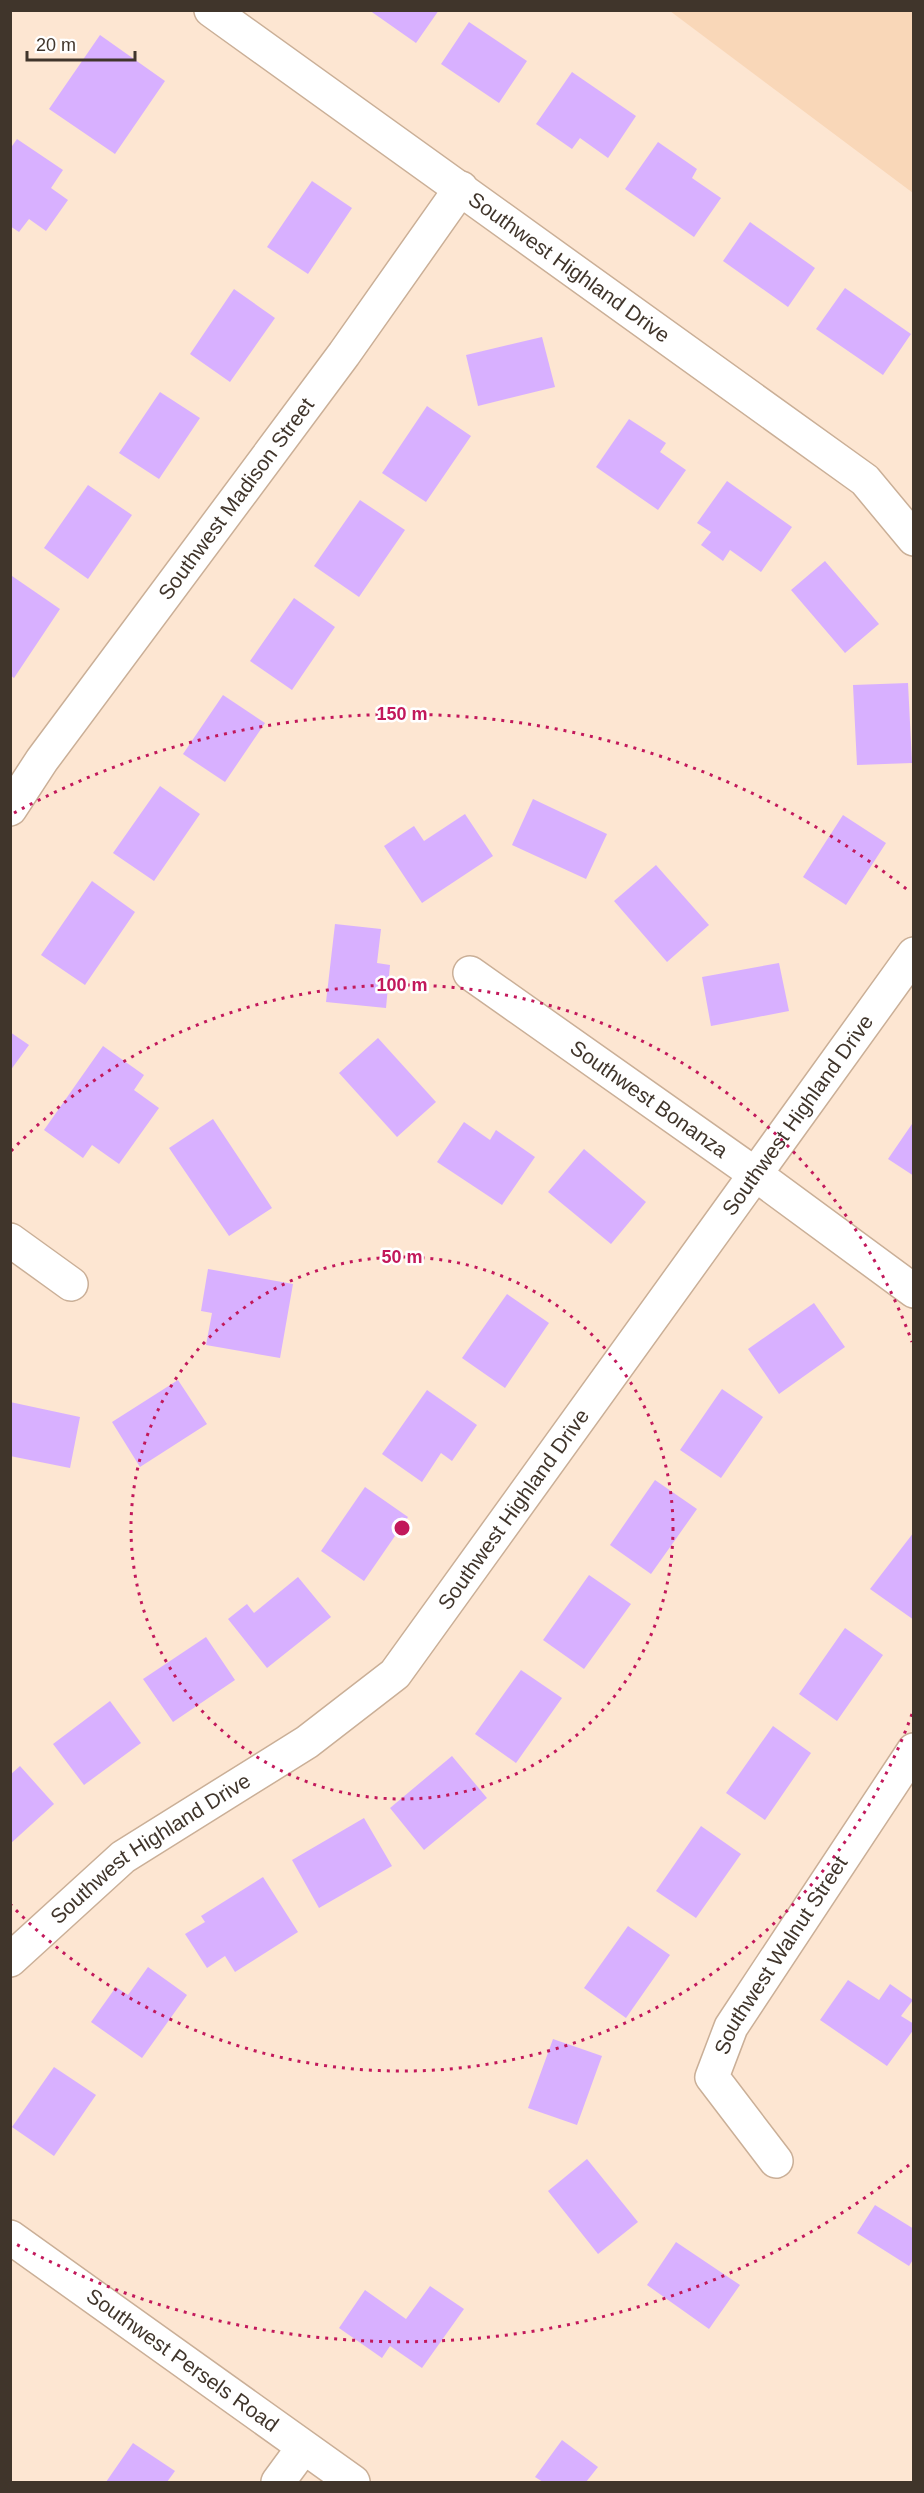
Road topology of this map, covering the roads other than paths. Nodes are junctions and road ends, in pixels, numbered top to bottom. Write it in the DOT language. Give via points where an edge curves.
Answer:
graph roads {
  1 [pos="211,10"];
  2 [pos="461,188"];
  3 [pos="914,539"];
  4 [pos="10,809"];
  5 [pos="914,954"];
  6 [pos="470,973"];
  7 [pos="755,1174"];
  8 [pos="10,1240"];
  9 [pos="71,1284"];
  10 [pos="914,1291"];
  11 [pos="914,1750"];
  12 [pos="10,1960"];
  13 [pos="776,2160"];
  14 [pos="10,2237"];
  15 [pos="303,2448"];
  16 [pos="278,2482"];
  17 [pos="353,2482"];
  1 -- 2 [label="street, Southwest Highland Drive"];
  2 -- 3 [label="street, Southwest Highland Drive" via="865,480"];
  2 -- 4 [label="street, Southwest Madison Street"];
  5 -- 7 [label="street, Southwest Highland Drive"];
  6 -- 7 [label="street, Southwest Bonanza"];
  7 -- 10 [label="street, Southwest Bonanza"];
  7 -- 12 [label="street, Southwest Highland Drive" via="395,1674 307,1742 123,1857"];
  8 -- 9 [label="street"];
  11 -- 13 [label="street, Southwest Walnut Street" via="730,2027 712,2077"];
  14 -- 15 [label="street, Southwest Persels Road"];
  15 -- 16 [label="street"];
  15 -- 17 [label="street, Southwest Persels Road"];
}
